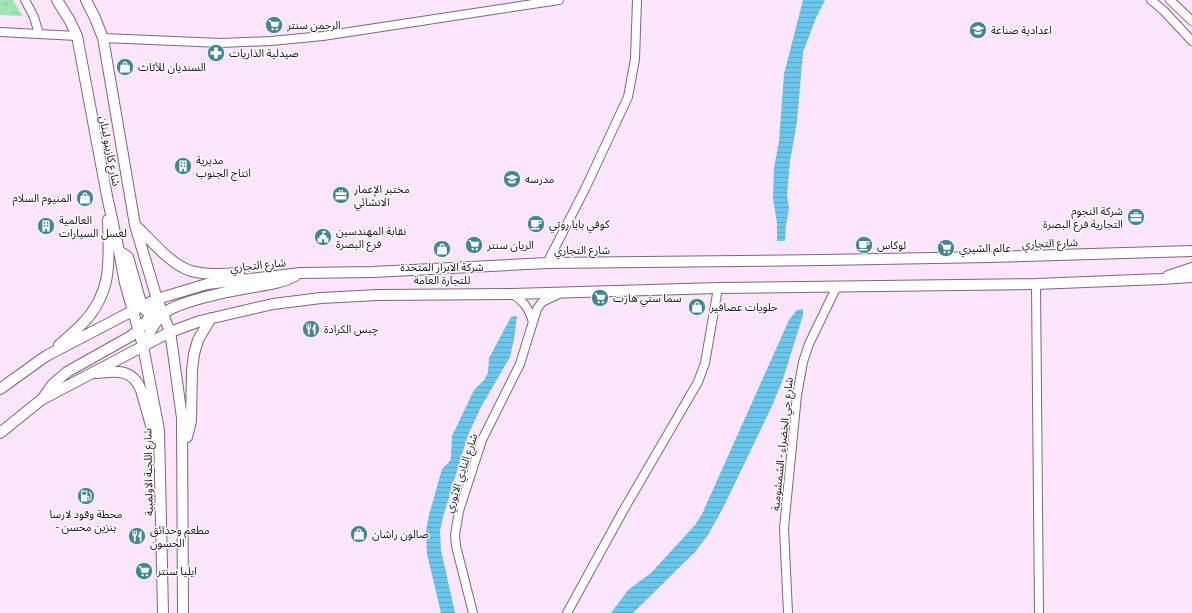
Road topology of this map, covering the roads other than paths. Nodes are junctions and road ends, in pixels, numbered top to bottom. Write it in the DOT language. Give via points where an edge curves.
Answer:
graph roads {
  1 [pos="25,0"];
  2 [pos="57,0"];
  3 [pos="86,0"];
  4 [pos="559,0"];
  5 [pos="637,0"];
  6 [pos="1151,0"];
  7 [pos="1170,0"];
  8 [pos="1192,21"];
  9 [pos="0,32"];
  10 [pos="39,34"];
  11 [pos="77,36"];
  12 [pos="103,38"];
  13 [pos="1192,41"];
  14 [pos="107,196"];
  15 [pos="135,225"];
  16 [pos="119,251"];
  17 [pos="1192,251"];
  18 [pos="547,263"];
  19 [pos="1192,268"];
  20 [pos="300,273"];
  21 [pos="274,275"];
  22 [pos="1192,277"];
  23 [pos="1161,279"];
  24 [pos="1036,284"];
  25 [pos="837,286"];
  26 [pos="718,288"];
  27 [pos="563,292"];
  28 [pos="512,294"];
  29 [pos="157,299"];
  30 [pos="142,306"];
  31 [pos="132,310"];
  32 [pos="163,313"];
  33 [pos="211,318"];
  34 [pos="153,320"];
  35 [pos="533,323"];
  36 [pos="139,330"];
  37 [pos="170,332"];
  38 [pos="144,346"];
  39 [pos="46,356"];
  40 [pos="90,374"];
  41 [pos="0,388"];
  42 [pos="41,400"];
  43 [pos="0,432"];
  44 [pos="183,453"];
  45 [pos="161,459"];
  46 [pos="163,613"];
  47 [pos="184,613"];
  48 [pos="473,613"];
  49 [pos="567,613"];
  50 [pos="788,613"];
  51 [pos="1039,613"];
  1 -- 10 [label="street"];
  2 -- 11 [label="main road, شارع كازينو لبنان"];
  3 -- 12 [label="main road, شارع كازينو لبنان"];
  4 -- 12 [label="street" via="322,36 271,41 221,43"];
  5 -- 18 [label="street" via="635,59 628,97"];
  6 -- 13 [label="street"];
  7 -- 8 [label="street"];
  9 -- 10 [label="street"];
  10 -- 11 [label="street"];
  11 -- 14 [label="main road, شارع كازينو لبنان"];
  12 -- 15 [label="main road, شارع كازينو لبنان"];
  14 -- 16 [label="main road, شارع كازينو لبنان"];
  14 -- 39 [label="main road" via="109,262 103,293 84,322"];
  15 -- 21 [label="main road" via="178,265 191,271"];
  15 -- 29 [label="main road, شارع كازينو لبنان"];
  16 -- 30 [label="main road" via="128,257"];
  16 -- 31 [label="main road, شارع كازينو لبنان"];
  17 -- 18 [label="main road, شارع التجاري" via="840,260"];
  18 -- 20 [label="main road, شارع التجاري"];
  19 -- 23 [label="main road"];
  20 -- 21 [label="main road, شارع التجاري"];
  20 -- 32 [label="main road" via="282,282 222,293 192,301"];
  21 -- 29 [label="main road, شارع التجاري" via="207,284"];
  22 -- 23 [label="main road"];
  23 -- 24 [label="main road"];
  24 -- 25 [label="main road"];
  24 -- 51 [label="street"];
  25 -- 26 [label="main road"];
  25 -- 50 [label="street, شارع حي الخضراء - الشمشومية" via="809,344 797,395 784,528"];
  26 -- 27 [label="main road"];
  26 -- 49 [label="street" via="705,363 698,382"];
  27 -- 28 [label="main road"];
  27 -- 35 [label="street, شارع النادي الاثوري" via="542,302"];
  28 -- 33 [label="main road" via="321,298 273,304"];
  28 -- 35 [label="street" via="524,303"];
  29 -- 30 [label="main road, شارع التجاري"];
  29 -- 32 [label="main road, شارع كازينو لبنان"];
  29 -- 34 [label="main road"];
  30 -- 31 [label="main road, شارع التجاري"];
  30 -- 34 [label="main road"];
  31 -- 36 [label="main road, شارع اللجنة الاولمبية"];
  31 -- 39 [label="main road, شارع التجاري"];
  32 -- 34 [label="main road"];
  32 -- 37 [label="main road, شارع كازينو لبنان"];
  33 -- 37 [label="main road"];
  33 -- 44 [label="main road" via="198,340 194,354 191,421"];
  34 -- 36 [label="main road"];
  34 -- 37 [label="main road"];
  34 -- 38 [label="main road"];
  35 -- 48 [label="street, شارع النادي الاثوري" via="520,364 482,440 459,511 456,546"];
  36 -- 38 [label="main road, شارع اللجنة الاولمبية"];
  36 -- 42 [label="main road" via="67,372 52,385"];
  37 -- 38 [label="main road"];
  37 -- 44 [label="main road" via="182,418"];
  38 -- 40 [label="main road"];
  38 -- 45 [label="main road, شارع اللجنة الاولمبية" via="160,430"];
  39 -- 41 [label="main road, شارع التجاري"];
  40 -- 42 [label="main road"];
  40 -- 45 [label="main road" via="121,372 137,382"];
  42 -- 43 [label="main road"];
  44 -- 47 [label="main road"];
  45 -- 46 [label="main road, شارع اللجنة الاولمبية"];
}
